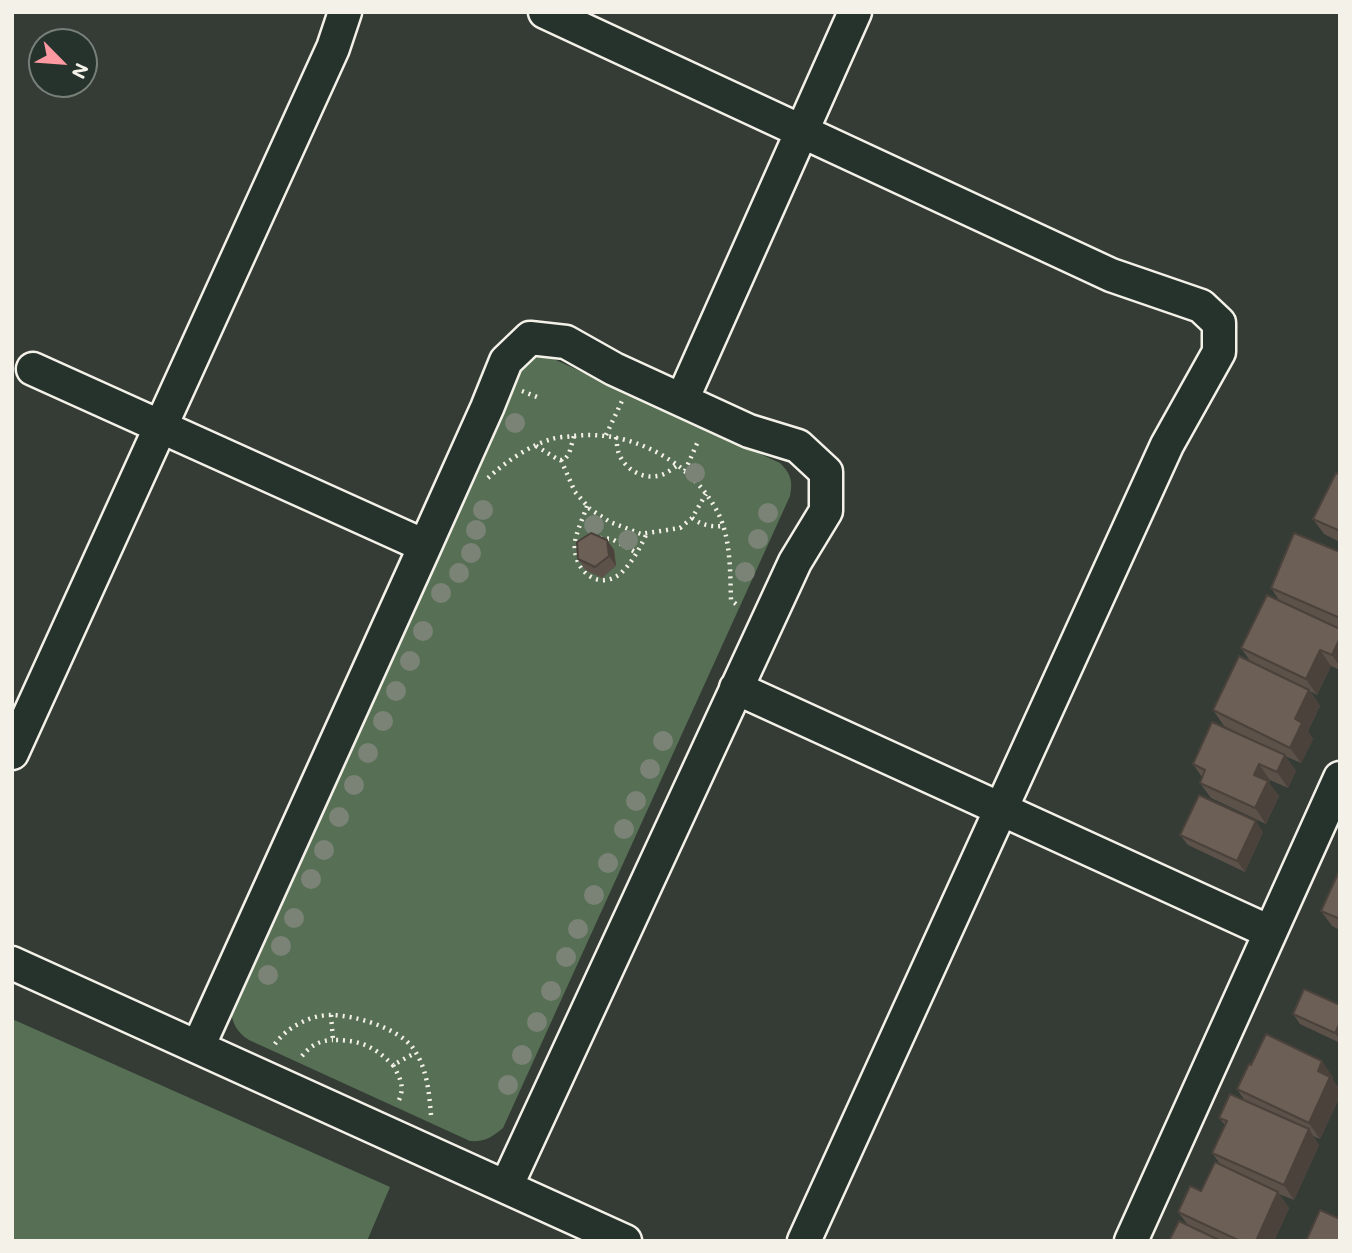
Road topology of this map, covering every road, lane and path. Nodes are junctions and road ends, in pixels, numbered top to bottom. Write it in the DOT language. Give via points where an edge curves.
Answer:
graph roads {
  1 [pos="345,12"];
  2 [pos="545,12"];
  3 [pos="855,12"];
  4 [pos="802,132"];
  5 [pos="33,369"];
  6 [pos="624,397"];
  7 [pos="682,400"];
  8 [pos="161,426"];
  9 [pos="703,432"];
  10 [pos="606,435"];
  11 [pos="574,436"];
  12 [pos="616,437"];
  13 [pos="536,446"];
  14 [pos="561,460"];
  15 [pos="678,465"];
  16 [pos="685,471"];
  17 [pos="484,481"];
  18 [pos="706,494"];
  19 [pos="587,506"];
  20 [pos="692,518"];
  21 [pos="722,526"];
  22 [pos="648,532"];
  23 [pos="577,535"];
  24 [pos="586,536"];
  25 [pos="595,537"];
  26 [pos="425,546"];
  27 [pos="637,553"];
  28 [pos="736,604"];
  29 [pos="736,688"];
  30 [pos="12,753"];
  31 [pos="1340,778"];
  32 [pos="1001,808"];
  33 [pos="1270,932"];
  34 [pos="12,963"];
  35 [pos="331,1015"];
  36 [pos="333,1040"];
  37 [pos="275,1044"];
  38 [pos="198,1047"];
  39 [pos="415,1053"];
  40 [pos="302,1056"];
  41 [pos="393,1065"];
  42 [pos="399,1101"];
  43 [pos="431,1115"];
  44 [pos="506,1187"];
  45 [pos="625,1241"];
  46 [pos="804,1241"];
  47 [pos="1131,1241"];
  1 -- 8 [label="street" via="333,48"];
  2 -- 4 [label="street"];
  3 -- 4 [label="street"];
  4 -- 7 [label="street"];
  4 -- 32 [label="street" via="1111,275 1201,306 1219,323 1219,352 1167,445"];
  5 -- 8 [label="street"];
  6 -- 10 [label="path"];
  7 -- 26 [label="street" via="566,342 530,338 506,361"];
  7 -- 29 [label="street" via="749,431 798,446 826,472 826,511 795,562"];
  8 -- 26 [label="street"];
  8 -- 30 [label="street"];
  9 -- 16 [label="path"];
  10 -- 11 [label="path"];
  10 -- 12 [label="path"];
  11 -- 13 [label="path"];
  11 -- 14 [label="path" via="569,454"];
  12 -- 15 [label="path" via="649,448"];
  12 -- 15 [label="path" via="627,468 656,477"];
  13 -- 14 [label="path"];
  13 -- 17 [label="path"];
  14 -- 19 [label="path" via="575,492"];
  15 -- 16 [label="path"];
  16 -- 18 [label="path"];
  18 -- 20 [label="path"];
  18 -- 21 [label="path"];
  19 -- 22 [label="path" via="610,522 640,534"];
  19 -- 23 [label="path"];
  20 -- 21 [label="path"];
  20 -- 22 [label="path" via="680,528"];
  21 -- 28 [label="path" via="730,562 731,600"];
  22 -- 27 [label="path"];
  23 -- 24 [label="path"];
  23 -- 27 [label="path" via="576,557 592,578 607,580 620,574"];
  25 -- 27 [label="path" via="612,539"];
  26 -- 38 [label="street"];
  29 -- 32 [label="street"];
  29 -- 44 [label="street"];
  31 -- 33 [label="street"];
  32 -- 33 [label="street"];
  32 -- 46 [label="street"];
  33 -- 47 [label="street"];
  34 -- 38 [label="street"];
  35 -- 36 [label="path"];
  35 -- 37 [label="path" via="300,1023"];
  35 -- 39 [label="path" via="391,1029"];
  36 -- 40 [label="path" via="316,1043"];
  36 -- 41 [label="path" via="367,1045"];
  38 -- 44 [label="street"];
  39 -- 41 [label="path"];
  39 -- 43 [label="path" via="429,1089"];
  41 -- 42 [label="path" via="402,1083"];
  44 -- 45 [label="street"];
}
